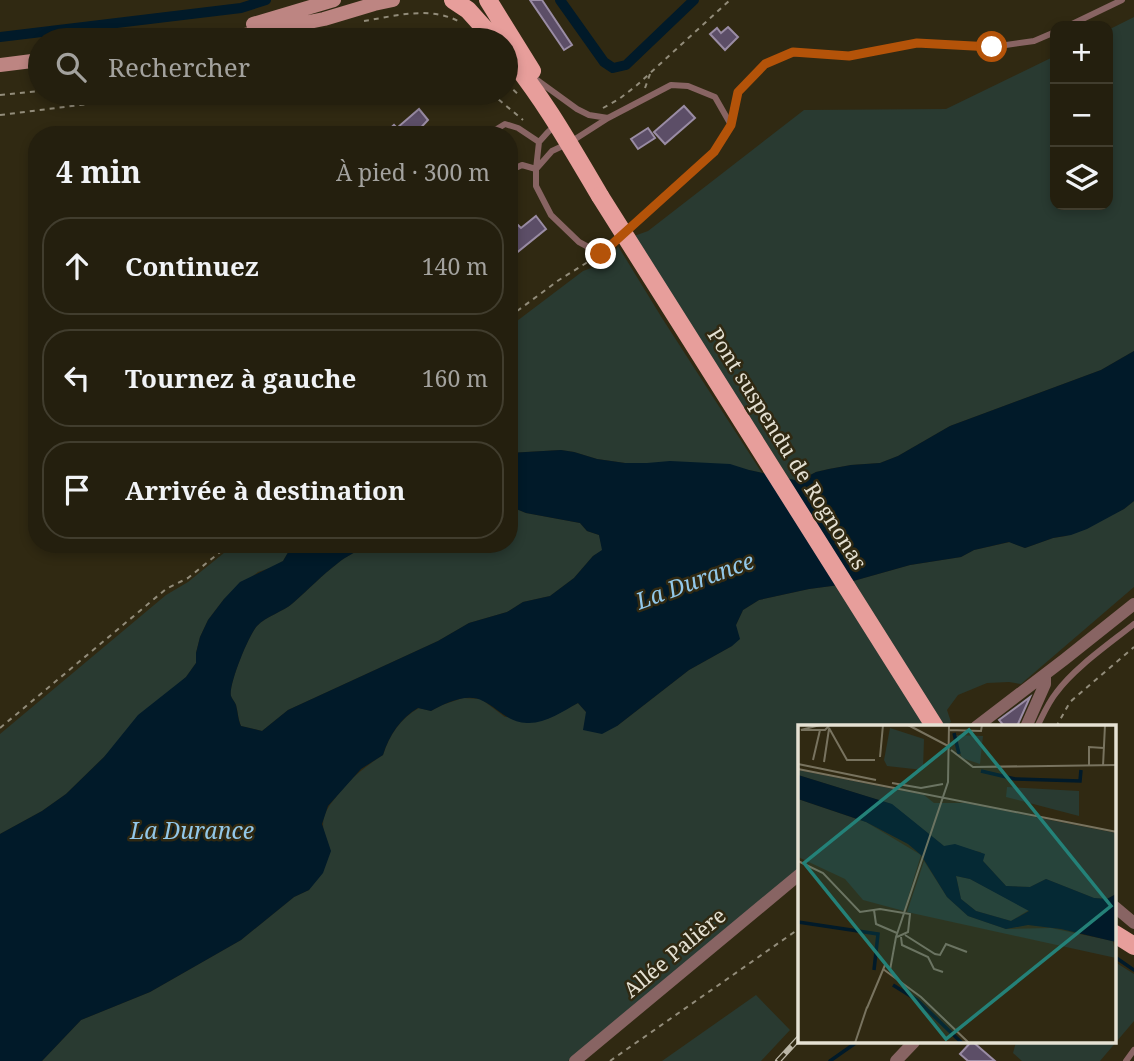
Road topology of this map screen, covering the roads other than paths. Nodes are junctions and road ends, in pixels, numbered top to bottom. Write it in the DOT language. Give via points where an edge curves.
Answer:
graph roads {
  1 [pos="334,0"];
  2 [pos="393,0"];
  3 [pos="453,0"];
  4 [pos="488,0"];
  5 [pos="1122,0"];
  6 [pos="1078,21"];
  7 [pos="242,28"];
  8 [pos="278,28"];
  9 [pos="484,28"];
  10 [pos="505,28"];
  11 [pos="1050,34"];
  12 [pos="518,49"];
  13 [pos="28,62"];
  14 [pos="0,65"];
  15 [pos="518,67"];
  16 [pos="537,80"];
  17 [pos="608,118"];
  18 [pos="558,124"];
  19 [pos="731,125"];
  20 [pos="518,128"];
  21 [pos="539,142"];
  22 [pos="569,142"];
  23 [pos="518,167"];
  24 [pos="536,169"];
  25 [pos="1134,604"];
  26 [pos="1134,624"];
  27 [pos="1045,675"];
  28 [pos="934,725"];
  29 [pos="979,725"];
  30 [pos="1027,725"];
  31 [pos="1038,725"];
  32 [pos="798,876"];
  33 [pos="1116,909"];
  34 [pos="1128,934"];
  35 [pos="912,1044"];
  36 [pos="1134,1050"];
  37 [pos="575,1061"];
  38 [pos="896,1061"];
  39 [pos="1126,1061"];
  1 -- 7 [label="main road"];
  2 -- 8 [label="main road"];
  3 -- 9 [label="main road"];
  4 -- 10 [label="main road"];
  5 -- 6 [label="lane"];
  11 -- 19 [label="lane" via="992,47 917,43 849,56 793,52 765,64 738,92"];
  12 -- 16 [label="main road"];
  13 -- 14 [label="main road"];
  15 -- 18 [label="main road"];
  16 -- 17 [label="lane" via="577,109"];
  16 -- 18 [label="main road"];
  17 -- 19 [label="lane" via="671,85 688,86 715,97"];
  17 -- 22 [label="lane"];
  18 -- 21 [label="lane"];
  18 -- 22 [label="main road, Pont suspendu de Rognonas"];
  19 -- 24 [label="lane" via="714,152 601,254 579,242 551,215 536,186"];
  20 -- 21 [label="lane"];
  21 -- 24 [label="lane"];
  22 -- 24 [label="lane" via="552,151"];
  22 -- 28 [label="main road, Pont suspendu de Rognonas, bridge"];
  23 -- 24 [label="lane"];
  25 -- 27 [label="street"];
  26 -- 31 [label="lane" via="1064,683"];
  27 -- 29 [label="street"];
  27 -- 30 [label="street"];
  32 -- 37 [label="street, Allée Palière"];
  33 -- 34 [label="street"];
  35 -- 38 [label="street"];
  36 -- 39 [label="lane"];
}
